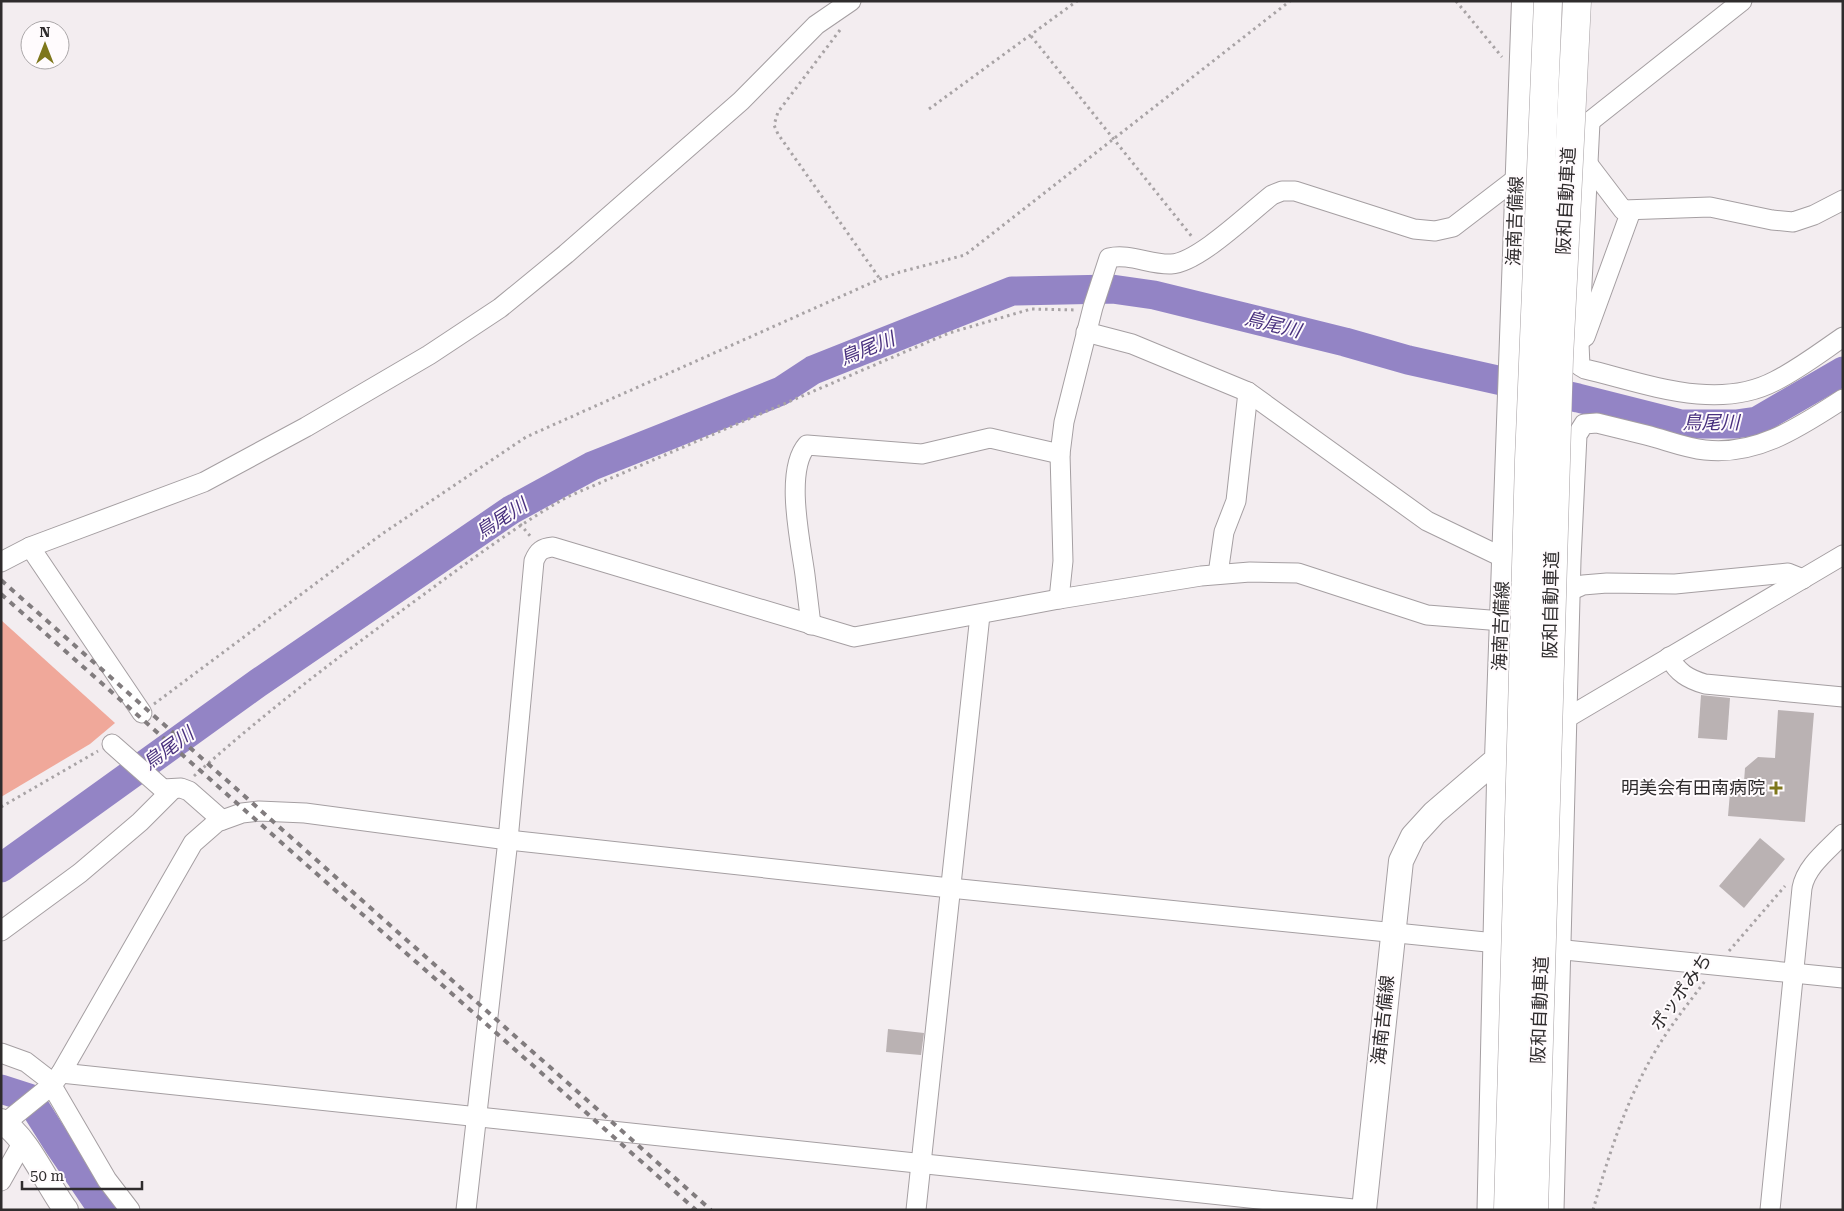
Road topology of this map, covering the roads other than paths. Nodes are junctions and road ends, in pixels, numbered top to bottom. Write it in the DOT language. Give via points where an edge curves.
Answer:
graph roads {
  1 [pos="850,1"];
  2 [pos="1524,1"];
  3 [pos="1548,1"];
  4 [pos="1577,1"];
  5 [pos="1742,1"];
  6 [pos="1590,122"];
  7 [pos="1588,164"];
  8 [pos="1517,177"];
  9 [pos="1843,200"];
  10 [pos="1631,211"];
  11 [pos="1086,332"];
  12 [pos="1843,337"];
  13 [pos="1579,344"];
  14 [pos="1248,392"];
  15 [pos="1843,399"];
  16 [pos="1060,454"];
  17 [pos="30,547"];
  18 [pos="1843,555"];
  19 [pos="1504,558"];
  20 [pos="1,562"];
  21 [pos="1218,574"];
  22 [pos="1802,579"];
  23 [pos="1571,589"];
  24 [pos="1502,593"];
  25 [pos="1060,599"];
  26 [pos="980,615"];
  27 [pos="1502,621"];
  28 [pos="811,625"];
  29 [pos="1670,657"];
  30 [pos="1843,697"];
  31 [pos="142,713"];
  32 [pos="1568,718"];
  33 [pos="112,744"];
  34 [pos="1496,759"];
  35 [pos="177,789"];
  36 [pos="222,820"];
  37 [pos="1843,834"];
  38 [pos="508,840"];
  39 [pos="950,888"];
  40 [pos="1,931"];
  41 [pos="1392,932"];
  42 [pos="1493,942"];
  43 [pos="1562,948"];
  44 [pos="1793,973"];
  45 [pos="1843,978"];
  46 [pos="1,1053"];
  47 [pos="57,1079"];
  48 [pos="476,1116"];
  49 [pos="3,1122"];
  50 [pos="23,1142"];
  51 [pos="921,1164"];
  52 [pos="1,1181"];
  53 [pos="66,1210"];
  54 [pos="130,1210"];
  55 [pos="466,1210"];
  56 [pos="916,1210"];
  57 [pos="1364,1210"];
  58 [pos="1488,1210"];
  59 [pos="1508,1210"];
  60 [pos="1534,1210"];
  61 [pos="1554,1210"];
  62 [pos="1770,1210"];
  1 -- 17 [label="street" via="816,25 741,101 500,308 429,355 204,482"];
  2 -- 8 [label="main road, 海南吉備線"];
  3 -- 59 [label="highway, 阪和自動車道, bridge" via="1529,460"];
  4 -- 60 [label="highway, 阪和自動車道, bridge" via="1558,378"];
  5 -- 6 [label="street"];
  6 -- 7 [label="street"];
  6 -- 8 [label="street"];
  7 -- 10 [label="street" via="1623,210"];
  7 -- 13 [label="street"];
  8 -- 11 [label="street" via="1453,227 1434,231 1414,229 1295,191 1282,190 1203,250 1179,263 1110,258"];
  8 -- 19 [label="main road, 海南吉備線"];
  9 -- 10 [label="street" via="1793,222 1710,207"];
  10 -- 13 [label="street" via="1584,340"];
  11 -- 14 [label="street" via="1132,344"];
  11 -- 16 [label="street" via="1064,422"];
  12 -- 13 [label="street" via="1774,382 1748,391 1714,395 1681,391 1585,369 1578,360"];
  14 -- 19 [label="street" via="1428,521"];
  14 -- 21 [label="street" via="1236,501 1224,532"];
  15 -- 23 [label="street" via="1783,435 1736,449 1706,450 1597,423 1584,424 1576,444"];
  16 -- 25 [label="street" via="1063,561"];
  16 -- 28 [label="street" via="990,438 922,454 807,446 801,455 796,494"];
  17 -- 20 [label="street"];
  17 -- 31 [label="street"];
  18 -- 22 [label="street"];
  19 -- 24 [label="main road, 海南吉備線"];
  21 -- 25 [label="street"];
  21 -- 27 [label="street" via="1298,573 1428,615"];
  22 -- 23 [label="street" via="1788,573 1675,584 1607,583"];
  22 -- 29 [label="street"];
  23 -- 24 [label="street" via="1558,595"];
  23 -- 32 [label="street"];
  24 -- 27 [label="main road, 海南吉備線"];
  25 -- 26 [label="street"];
  26 -- 28 [label="street" via="854,637"];
  26 -- 39 [label="street"];
  27 -- 34 [label="main road, 海南吉備線"];
  28 -- 38 [label="street" via="553,546 541,550 534,561"];
  29 -- 30 [label="street" via="1677,670 1690,680 1705,684"];
  29 -- 32 [label="street"];
  32 -- 34 [label="street"];
  32 -- 43 [label="street"];
  33 -- 35 [label="street" via="163,789"];
  34 -- 41 [label="main road, 海南吉備線" via="1434,813 1413,836 1401,860"];
  34 -- 42 [label="street"];
  35 -- 36 [label="street" via="189,791"];
  35 -- 40 [label="street" via="80,873"];
  36 -- 38 [label="street" via="242,813 276,811"];
  36 -- 47 [label="street" via="206,829 184,856"];
  37 -- 44 [label="street" via="1810,868 1804,879"];
  38 -- 39 [label="street"];
  38 -- 48 [label="street"];
  39 -- 41 [label="street"];
  39 -- 51 [label="street"];
  41 -- 42 [label="street"];
  41 -- 57 [label="main road, 海南吉備線"];
  42 -- 43 [label="street"];
  42 -- 58 [label="street"];
  43 -- 44 [label="street"];
  43 -- 61 [label="street"];
  44 -- 45 [label="street"];
  44 -- 62 [label="street"];
  46 -- 47 [label="street"];
  47 -- 48 [label="street"];
  47 -- 49 [label="street"];
  47 -- 54 [label="street" via="80,1138"];
  48 -- 51 [label="street"];
  48 -- 55 [label="street"];
  49 -- 50 [label="main road"];
  50 -- 52 [label="street"];
  50 -- 53 [label="main road"];
  51 -- 56 [label="street"];
  51 -- 57 [label="street"];
}
